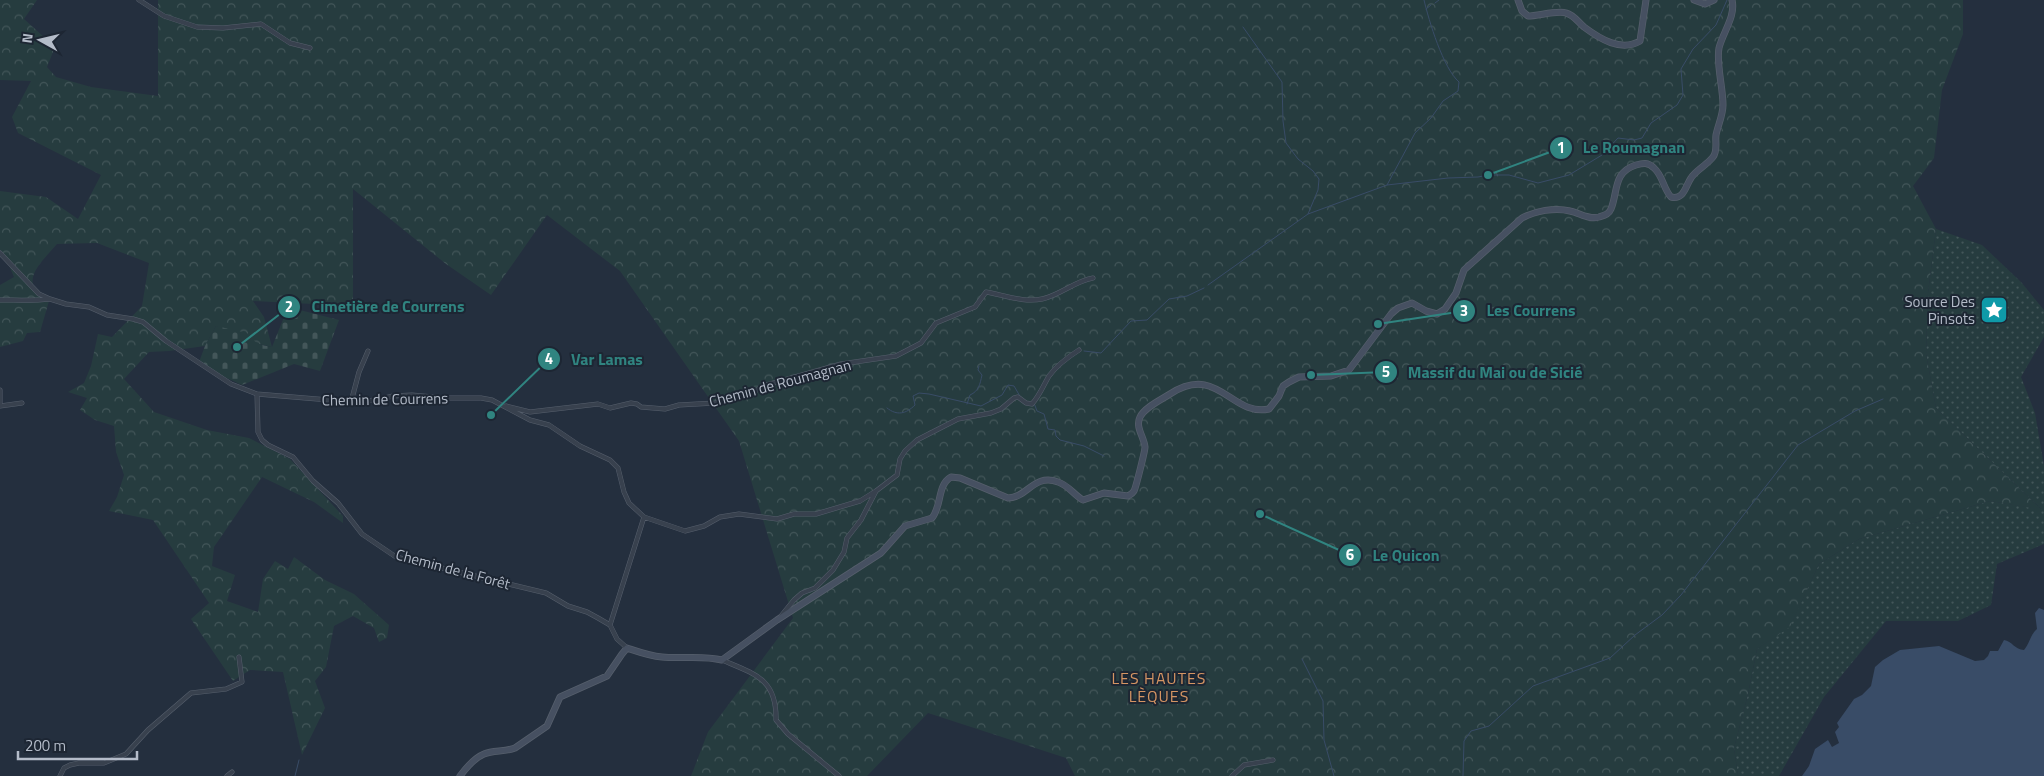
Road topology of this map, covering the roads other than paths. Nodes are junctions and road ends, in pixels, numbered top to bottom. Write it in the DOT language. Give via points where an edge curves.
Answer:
graph roads {
  1 [pos="139,0"];
  2 [pos="1518,0"];
  3 [pos="1646,0"];
  4 [pos="1694,0"];
  5 [pos="1714,0"];
  6 [pos="1732,0"];
  7 [pos="310,48"];
  8 [pos="0,253"];
  9 [pos="1093,278"];
  10 [pos="50,299"];
  11 [pos="0,300"];
  12 [pos="368,350"];
  13 [pos="1079,350"];
  14 [pos="0,390"];
  15 [pos="257,394"];
  16 [pos="350,402"];
  17 [pos="22,403"];
  18 [pos="501,405"];
  19 [pos="0,406"];
  20 [pos="876,491"];
  21 [pos="644,517"];
  22 [pos="777,620"];
  23 [pos="610,626"];
  24 [pos="627,648"];
  25 [pos="239,657"];
  26 [pos="722,660"];
  27 [pos="1273,760"];
  28 [pos="232,772"];
  29 [pos="60,776"];
  30 [pos="227,776"];
  31 [pos="460,776"];
  32 [pos="839,776"];
  33 [pos="1232,776"];
  1 -- 7 [label="street" via="164,16 197,26 223,28 261,24 290,43"];
  2 -- 3 [label="street" via="1528,16 1564,12 1602,38 1631,46 1640,41"];
  4 -- 5 [label="street" via="1705,4"];
  6 -- 22 [label="street" via="1732,12 1718,57 1723,107 1716,150 1691,178 1681,196 1671,197 1657,171 1645,163 1633,166 1620,178 1607,214 1596,218 1559,210 1522,218 1464,270 1456,293 1445,309 1437,314 1412,303 1398,308 1349,370 1331,376 1299,377 1288,382 1269,409 1254,409 1204,384 1177,390 1140,417 1139,428 1145,448 1134,489 1128,496 1104,493 1083,500 1063,484 1047,480 1008,498 951,477 944,483 932,518 905,526 881,552"];
  8 -- 10 [label="street" via="39,294"];
  9 -- 18 [label="street, Chemin de Roumagnan" via="1033,300 986,292 975,307 936,323 921,343 896,356 841,364 715,403 653,409 631,403 610,408 598,404 530,412"];
  10 -- 11 [label="street"];
  10 -- 15 [label="street" via="143,322 231,384"];
  12 -- 16 [label="street"];
  13 -- 20 [label="street, Chemin de Courrens" via="1049,376 1032,404 1014,398 1001,409 958,419 916,440 900,459 897,475"];
  14 -- 19 [label="street"];
  15 -- 16 [label="street, Chemin de Courrens"];
  15 -- 23 [label="street, Chemin de la Forêt" via="258,432 262,440 293,457 338,503 362,534 380,547 396,557 546,593"];
  16 -- 18 [label="street, Chemin de Courrens" via="422,395 481,398"];
  17 -- 19 [label="street"];
  18 -- 21 [label="street, Chemin de Courrens" via="530,420 549,425 580,446 615,463 627,498"];
  20 -- 21 [label="street, Chemin de Courrens" via="860,501 816,514 794,514 777,519 739,514 720,517 685,531"];
  20 -- 22 [label="street" via="847,538 844,552 833,570 815,588 794,600"];
  21 -- 23 [label="street"];
  22 -- 26 [label="street"];
  23 -- 24 [label="street, Chemin de la Forêt"];
  24 -- 26 [label="street" via="662,657"];
  24 -- 31 [label="street" via="607,676 560,697 547,726 509,751 484,753"];
  25 -- 29 [label="street" via="242,682 191,693 126,754 104,764 70,765"];
  26 -- 32 [label="street" via="766,684 773,693 776,720"];
  27 -- 33 [label="street" via="1244,765"];
  28 -- 30 [label="street"];
}
